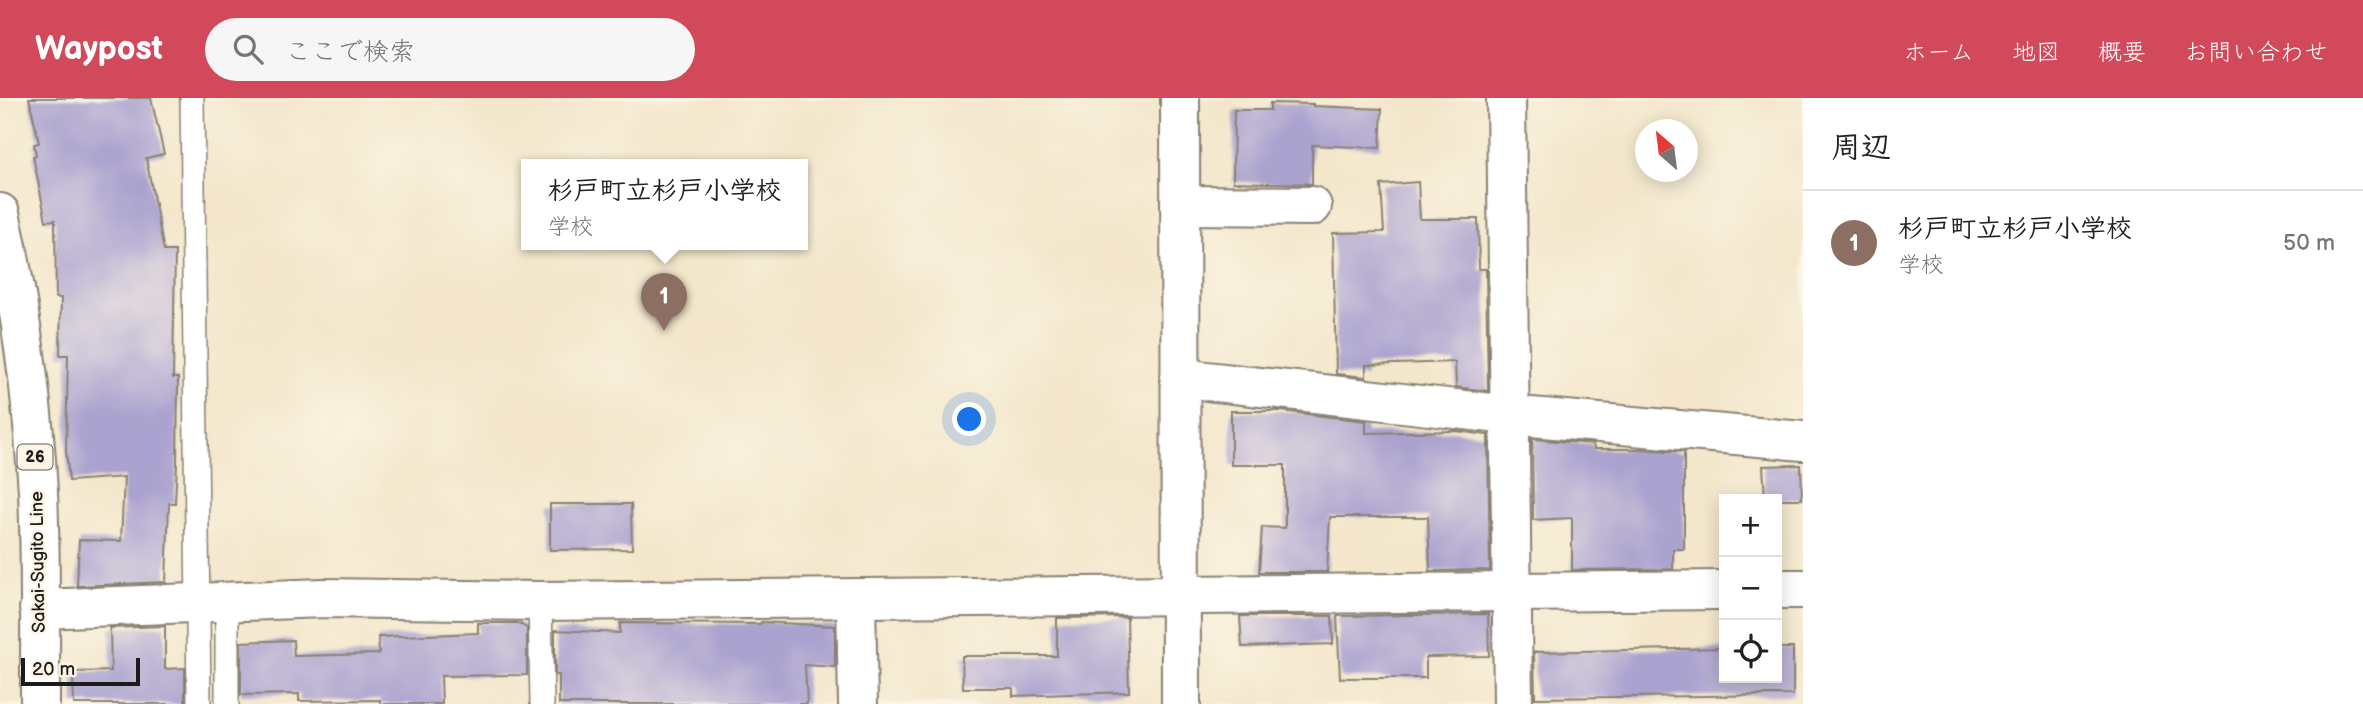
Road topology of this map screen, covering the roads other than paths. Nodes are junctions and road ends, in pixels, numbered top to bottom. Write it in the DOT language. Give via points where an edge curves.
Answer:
graph roads {
  1 [pos="192,98"];
  2 [pos="1180,98"];
  3 [pos="1506,98"];
  4 [pos="1180,205"];
  5 [pos="1312,206"];
  6 [pos="0,213"];
  7 [pos="1180,378"];
  8 [pos="1509,415"];
  9 [pos="1803,441"];
  10 [pos="1782,589"];
  11 [pos="1803,589"];
  12 [pos="1719,590"];
  13 [pos="1513,593"];
  14 [pos="1181,596"];
  15 [pos="856,598"];
  16 [pos="540,601"];
  17 [pos="213,602"];
  18 [pos="39,609"];
  19 [pos="40,704"];
  20 [pos="199,704"];
  21 [pos="227,704"];
  22 [pos="542,704"];
  23 [pos="858,704"];
  24 [pos="1181,704"];
  25 [pos="1513,704"];
  1 -- 17 [label="lane" via="196,584"];
  2 -- 4 [label="street"];
  3 -- 8 [label="street"];
  4 -- 5 [label="street"];
  4 -- 7 [label="street"];
  6 -- 18 [label="street, Sakai-Sugito Line / 26" via="12,265 34,432"];
  7 -- 8 [label="street"];
  7 -- 14 [label="street"];
  8 -- 9 [label="street"];
  8 -- 13 [label="street"];
  10 -- 11 [label="street"];
  12 -- 13 [label="street"];
  13 -- 14 [label="street"];
  13 -- 25 [label="street"];
  14 -- 15 [label="street"];
  14 -- 24 [label="street"];
  15 -- 16 [label="street"];
  15 -- 23 [label="street"];
  16 -- 17 [label="street" via="323,598"];
  16 -- 22 [label="lane"];
  17 -- 18 [label="street"];
  17 -- 20 [label="lane" via="198,629"];
  17 -- 21 [label="lane"];
  18 -- 19 [label="street, Sakai-Sugito Line / 26"];
}
